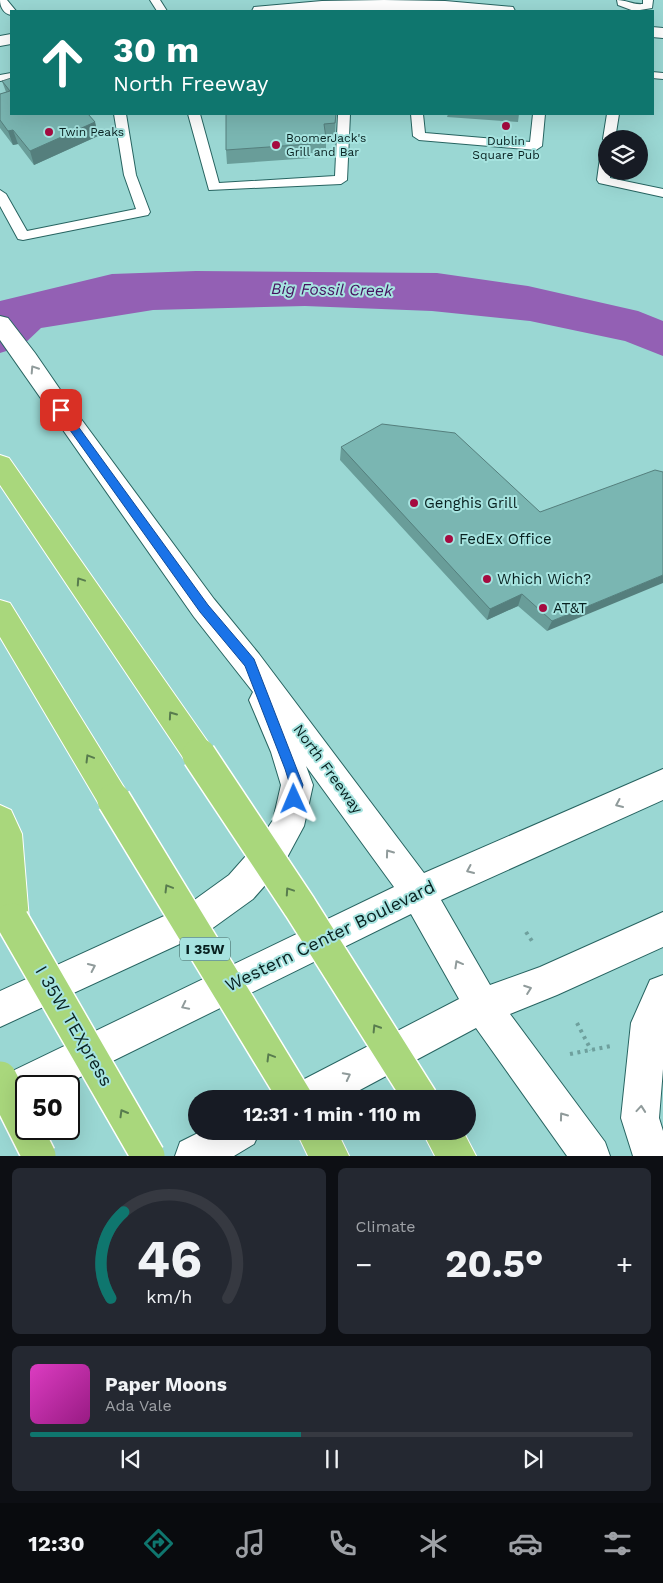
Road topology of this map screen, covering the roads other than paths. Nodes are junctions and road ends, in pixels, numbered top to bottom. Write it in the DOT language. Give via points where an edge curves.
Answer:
graph roads {
  1 [pos="1,0"];
  2 [pos="622,0"];
  3 [pos="648,0"];
  4 [pos="312,4"];
  5 [pos="425,6"];
  6 [pos="348,8"];
  7 [pos="267,10"];
  8 [pos="491,10"];
  9 [pos="634,10"];
  10 [pos="10,11"];
  11 [pos="120,115"];
  12 [pos="194,115"];
  13 [pos="344,115"];
  14 [pos="416,115"];
  15 [pos="539,115"];
  16 [pos="613,115"];
  17 [pos="610,130"];
  18 [pos="603,180"];
  19 [pos="663,193"];
  20 [pos="2,202"];
  21 [pos="0,324"];
  22 [pos="0,465"];
  23 [pos="0,612"];
  24 [pos="249,663"];
  25 [pos="663,784"];
  26 [pos="0,822"];
  27 [pos="418,893"];
  28 [pos="6,908"];
  29 [pos="663,929"];
  30 [pos="663,993"];
  31 [pos="482,1006"];
  32 [pos="0,1009"];
  33 [pos="0,1078"];
  34 [pos="291,1090"];
  35 [pos="321,1090"];
  36 [pos="415,1090"];
  37 [pos="0,1097"];
  38 [pos="224,1140"];
  39 [pos="320,1140"];
  40 [pos="447,1140"];
  41 [pos="39,1156"];
  42 [pos="148,1156"];
  43 [pos="194,1156"];
  44 [pos="330,1156"];
  45 [pos="457,1156"];
  46 [pos="592,1156"];
  47 [pos="652,1156"];
  1 -- 10 [label="lane"];
  2 -- 9 [label="lane"];
  3 -- 9 [label="lane" via="648,6"];
  4 -- 6 [label="main road"];
  4 -- 7 [label="main road"];
  5 -- 6 [label="main road" via="373,4"];
  5 -- 8 [label="main road"];
  11 -- 20 [label="lane" via="130,175 143,212 24,236"];
  12 -- 13 [label="lane" via="214,187 341,180"];
  14 -- 15 [label="lane" via="418,136 536,146"];
  16 -- 17 [label="lane"];
  18 -- 19 [label="lane"];
  24 -- 21 [label="main road, North Freeway, one-way" via="204,608"];
  36 -- 22 [label="highway, one-way, bridge" via="200,755"];
  34 -- 23 [label="highway, I 35W, one-way, bridge"];
  27 -- 24 [label="main road, North Freeway, one-way"];
  32 -- 24 [label="main road, one-way" via="198,918 241,886 270,853 288,826 296,785 286,752"];
  25 -- 27 [label="main road, Western Center Boulevard, one-way"];
  26 -- 28 [label="highway" via="6,834"];
  31 -- 27 [label="main road, North Freeway, one-way"];
  27 -- 37 [label="main road, Western Center Boulevard, one-way"];
  42 -- 28 [label="highway, I 35W TEXpress, one-way, bridge"];
  31 -- 29 [label="main road, one-way" via="545,983"];
  47 -- 30 [label="main road, one-way" via="640,1118 649,1023"];
  35 -- 31 [label="main road, one-way"];
  46 -- 31 [label="main road, North Freeway, one-way"];
  33 -- 41 [label="highway, bridge"];
  38 -- 43 [label="main road"];
  39 -- 44 [label="highway"];
  40 -- 45 [label="highway"];
}
